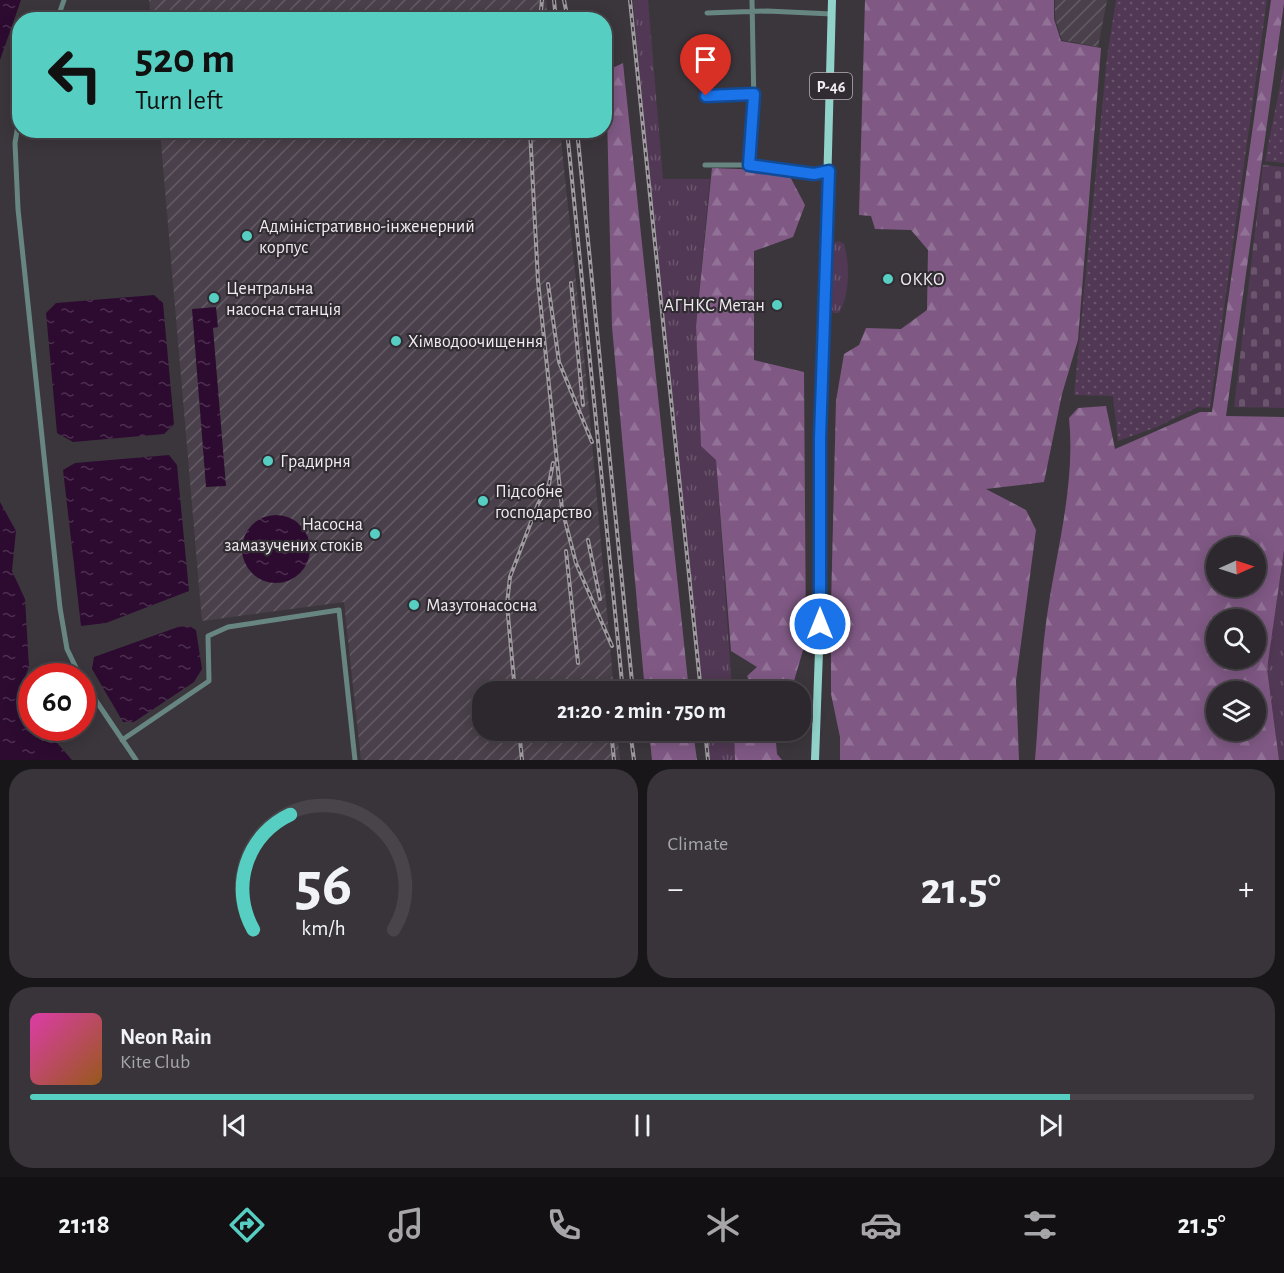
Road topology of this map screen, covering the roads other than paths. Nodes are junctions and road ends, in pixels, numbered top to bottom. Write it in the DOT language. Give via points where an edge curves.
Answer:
graph roads {
  1 [pos="752,0"];
  2 [pos="832,0"];
  3 [pos="707,13"];
  4 [pos="751,13"];
  5 [pos="832,14"];
  6 [pos="754,94"];
  7 [pos="706,96"];
  8 [pos="16,138"];
  9 [pos="705,165"];
  10 [pos="749,165"];
  11 [pos="829,171"];
  12 [pos="74,663"];
  13 [pos="96,701"];
  14 [pos="122,740"];
  15 [pos="136,760"];
  16 [pos="355,760"];
  17 [pos="818,760"];
  1 -- 4 [label="street"];
  2 -- 5 [label="main road, Р-46"];
  3 -- 4 [label="street"];
  4 -- 5 [label="street"];
  4 -- 6 [label="street"];
  5 -- 11 [label="main road, Р-46"];
  6 -- 7 [label="street"];
  6 -- 10 [label="street"];
  8 -- 12 [label="street" via="18,209 57,585 67,649"];
  9 -- 10 [label="street"];
  10 -- 11 [label="street" via="814,174"];
  11 -- 17 [label="main road, Р-46" via="820,429"];
  13 -- 14 [label="street"];
  14 -- 15 [label="street"];
  14 -- 16 [label="street" via="208,681 208,636 228,627 339,610"];
}
